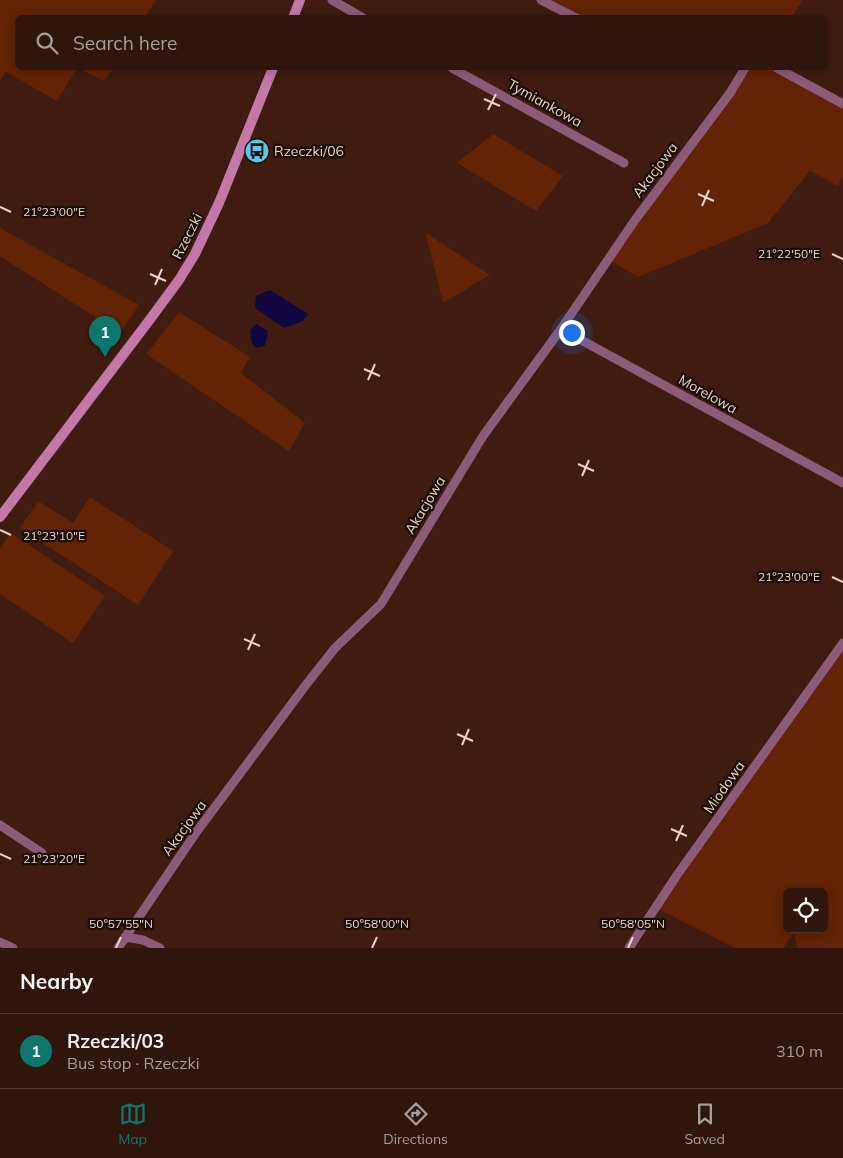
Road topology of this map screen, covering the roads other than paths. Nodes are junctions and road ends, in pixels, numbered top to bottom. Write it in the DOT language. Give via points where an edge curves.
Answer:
graph roads {
  1 [pos="300,0"];
  2 [pos="332,0"];
  3 [pos="541,0"];
  4 [pos="294,15"];
  5 [pos="358,15"];
  6 [pos="570,15"];
  7 [pos="272,70"];
  8 [pos="456,70"];
  9 [pos="743,70"];
  10 [pos="782,70"];
  11 [pos="843,104"];
  12 [pos="624,163"];
  13 [pos="561,329"];
  14 [pos="843,483"];
  15 [pos="0,517"];
  16 [pos="843,643"];
  17 [pos="0,825"];
  18 [pos="42,853"];
  19 [pos="126,938"];
  20 [pos="0,942"];
  21 [pos="13,948"];
  22 [pos="118,948"];
  23 [pos="160,948"];
  24 [pos="629,948"];
  1 -- 4 [label="main road"];
  2 -- 5 [label="street"];
  3 -- 6 [label="street"];
  7 -- 15 [label="main road, Rzeczki" via="195,254 148,322"];
  8 -- 12 [label="street, Tymiankowa"];
  9 -- 13 [label="street, Akacjowa" via="730,93 635,220"];
  10 -- 11 [label="street"];
  13 -- 14 [label="street, Morelowa"];
  13 -- 19 [label="street, Akacjowa" via="483,436 381,604 335,648 305,686 195,834"];
  16 -- 24 [label="street, Miodowa"];
  17 -- 18 [label="street"];
  19 -- 22 [label="street, Akacjowa"];
  19 -- 23 [label="street" via="143,940"];
  20 -- 21 [label="street"];
}
